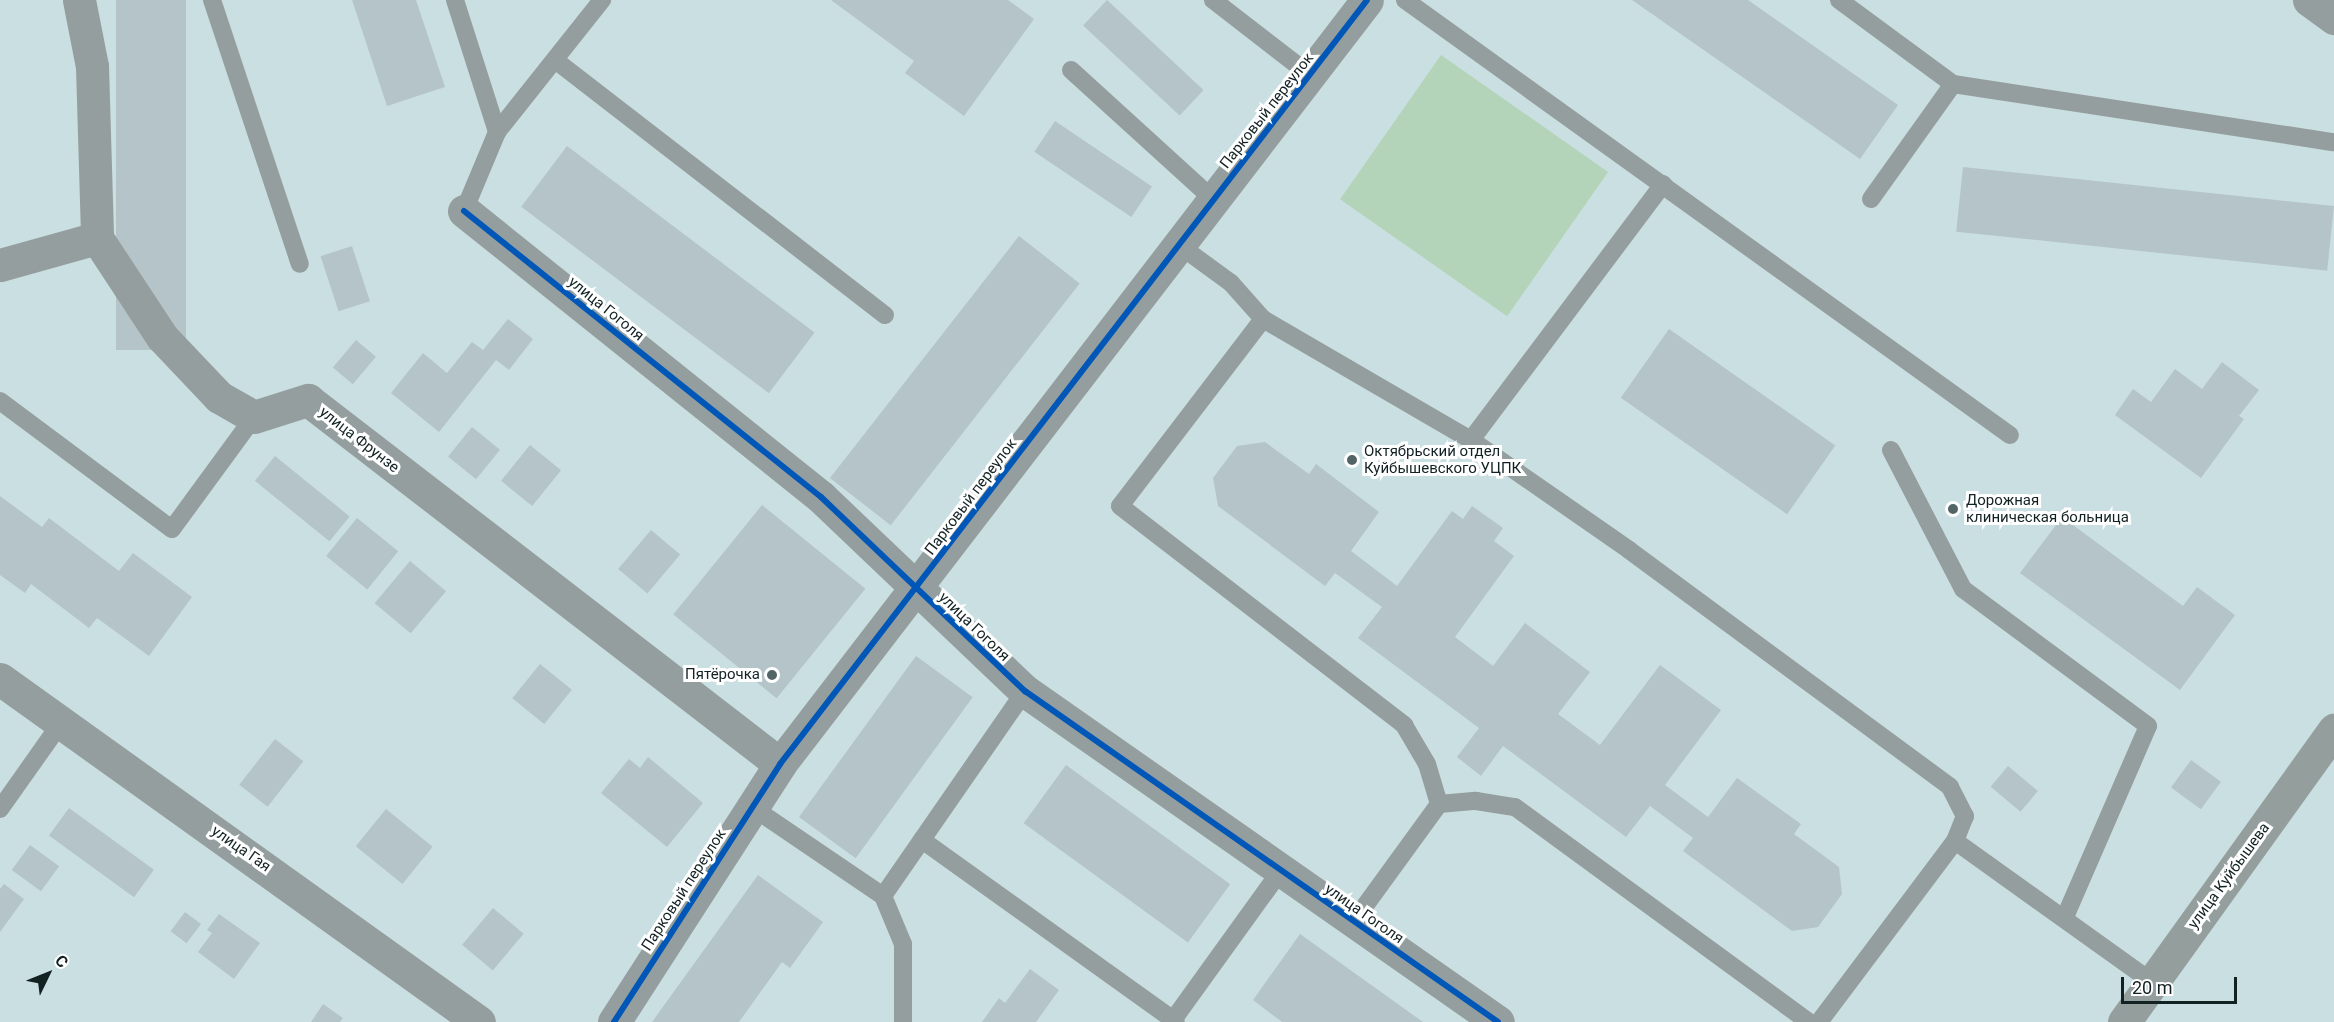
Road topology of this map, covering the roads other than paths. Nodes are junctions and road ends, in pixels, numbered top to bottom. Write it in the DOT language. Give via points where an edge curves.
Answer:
graph roads {
  1 [pos="79,0"];
  2 [pos="212,0"];
  3 [pos="455,0"];
  4 [pos="602,0"];
  5 [pos="1213,0"];
  6 [pos="1367,0"];
  7 [pos="1405,0"];
  8 [pos="1839,0"];
  9 [pos="2309,0"];
  10 [pos="2334,18"];
  11 [pos="555,60"];
  12 [pos="1071,70"];
  13 [pos="1310,75"];
  14 [pos="1953,84"];
  15 [pos="497,132"];
  16 [pos="2334,142"];
  17 [pos="1663,184"];
  18 [pos="1871,199"];
  19 [pos="1214,200"];
  20 [pos="464,211"];
  21 [pos="97,238"];
  22 [pos="1179,246"];
  23 [pos="300,264"];
  24 [pos="0,265"];
  25 [pos="885,315"];
  26 [pos="1263,319"];
  27 [pos="0,401"];
  28 [pos="254,417"];
  29 [pos="2010,435"];
  30 [pos="1471,440"];
  31 [pos="1891,450"];
  32 [pos="916,588"];
  33 [pos="0,679"];
  34 [pos="1024,691"];
  35 [pos="61,723"];
  36 [pos="2334,730"];
  37 [pos="780,764"];
  38 [pos="1439,804"];
  39 [pos="752,807"];
  40 [pos="0,809"];
  41 [pos="922,840"];
  42 [pos="1955,841"];
  43 [pos="1281,870"];
  44 [pos="883,896"];
  45 [pos="2064,919"];
  46 [pos="1354,921"];
  47 [pos="2152,983"];
  48 [pos="1174,1021"];
  49 [pos="479,1022"];
  50 [pos="614,1022"];
  51 [pos="903,1022"];
  52 [pos="1498,1022"];
  53 [pos="1809,1022"];
  54 [pos="1819,1022"];
  55 [pos="2124,1022"];
  1 -- 21 [label="street" via="92,66"];
  2 -- 23 [label="lane"];
  3 -- 15 [label="lane"];
  4 -- 11 [label="lane"];
  5 -- 13 [label="lane"];
  6 -- 13 [label="street, Парковый переулок"];
  7 -- 17 [label="lane"];
  8 -- 14 [label="lane"];
  9 -- 10 [label="street"];
  11 -- 15 [label="lane"];
  11 -- 25 [label="lane"];
  12 -- 19 [label="lane"];
  13 -- 19 [label="street, Парковый переулок"];
  14 -- 16 [label="lane"];
  14 -- 18 [label="lane"];
  15 -- 20 [label="lane"];
  17 -- 29 [label="lane"];
  17 -- 30 [label="lane"];
  19 -- 22 [label="street, Парковый переулок"];
  20 -- 32 [label="street, улица Гоголя" via="820,497"];
  21 -- 24 [label="street"];
  21 -- 28 [label="street" via="162,337 219,397"];
  22 -- 26 [label="lane" via="1231,283"];
  22 -- 32 [label="street, Парковый переулок"];
  26 -- 30 [label="lane"];
  26 -- 38 [label="lane" via="1120,507 1404,725 1427,764"];
  27 -- 28 [label="lane" via="172,529"];
  28 -- 37 [label="street, улица Фрунзе" via="308,400"];
  30 -- 42 [label="lane" via="1629,549 1950,787 1965,816"];
  31 -- 45 [label="lane" via="1963,589 2148,726"];
  32 -- 34 [label="street, улица Гоголя"];
  32 -- 37 [label="street, Парковый переулок"];
  33 -- 35 [label="street, улица Гая"];
  34 -- 41 [label="lane"];
  34 -- 43 [label="street, улица Гоголя"];
  35 -- 40 [label="lane"];
  35 -- 49 [label="street, улица Гая" via="384,950"];
  36 -- 47 [label="main road, улица Куйбышева"];
  37 -- 39 [label="street, Парковый переулок"];
  38 -- 46 [label="lane"];
  38 -- 53 [label="lane" via="1476,801 1515,807"];
  39 -- 44 [label="lane"];
  39 -- 50 [label="street, Парковый переулок"];
  41 -- 44 [label="lane"];
  41 -- 48 [label="lane"];
  42 -- 45 [label="lane"];
  42 -- 54 [label="lane"];
  43 -- 46 [label="street, улица Гоголя"];
  43 -- 48 [label="lane"];
  44 -- 51 [label="lane" via="903,944"];
  45 -- 47 [label="lane"];
  46 -- 52 [label="street, улица Гоголя"];
  47 -- 55 [label="main road, улица Куйбышева"];
}
